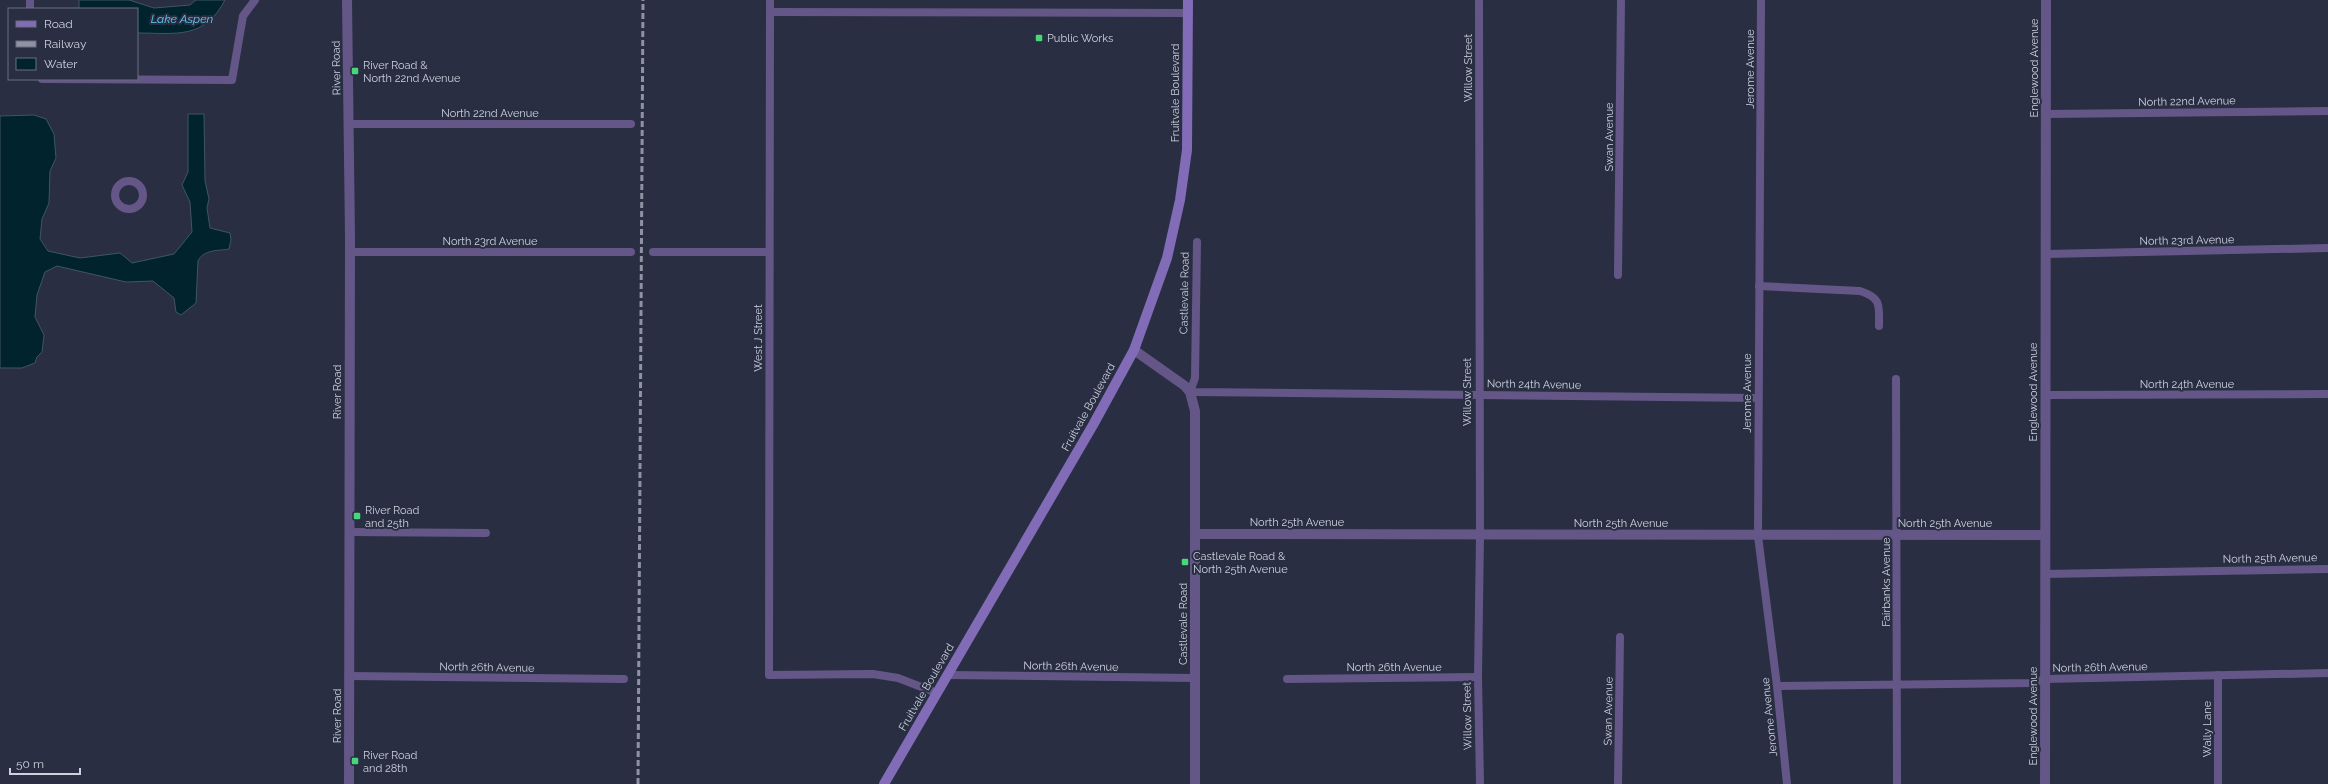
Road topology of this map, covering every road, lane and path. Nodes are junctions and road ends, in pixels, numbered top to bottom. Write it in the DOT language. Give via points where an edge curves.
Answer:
graph roads {
  1 [pos="255,0"];
  2 [pos="347,0"];
  3 [pos="770,0"];
  4 [pos="1188,0"];
  5 [pos="1479,0"];
  6 [pos="1620,0"];
  7 [pos="1761,0"];
  8 [pos="2046,0"];
  9 [pos="770,12"];
  10 [pos="1188,13"];
  11 [pos="138,80"];
  12 [pos="2328,111"];
  13 [pos="2046,114"];
  14 [pos="349,124"];
  15 [pos="631,124"];
  16 [pos="1197,242"];
  17 [pos="2328,248"];
  18 [pos="350,252"];
  19 [pos="631,252"];
  20 [pos="654,252"];
  21 [pos="769,252"];
  22 [pos="2046,254"];
  23 [pos="1618,275"];
  24 [pos="1759,286"];
  25 [pos="1879,326"];
  26 [pos="1134,350"];
  27 [pos="1896,380"];
  28 [pos="1190,392"];
  29 [pos="1478,394"];
  30 [pos="2328,394"];
  31 [pos="2045,395"];
  32 [pos="1758,398"];
  33 [pos="349,532"];
  34 [pos="486,533"];
  35 [pos="1196,534"];
  36 [pos="1480,535"];
  37 [pos="1897,535"];
  38 [pos="2045,535"];
  39 [pos="1758,536"];
  40 [pos="2328,570"];
  41 [pos="2045,574"];
  42 [pos="1620,638"];
  43 [pos="2328,674"];
  44 [pos="947,675"];
  45 [pos="2218,675"];
  46 [pos="349,676"];
  47 [pos="1478,677"];
  48 [pos="1195,678"];
  49 [pos="624,679"];
  50 [pos="1287,679"];
  51 [pos="2045,679"];
  52 [pos="1777,686"];
  53 [pos="1897,686"];
  54 [pos="937,693"];
  55 [pos="349,784"];
  56 [pos="884,784"];
  57 [pos="1195,784"];
  58 [pos="1480,784"];
  59 [pos="1618,784"];
  60 [pos="1786,784"];
  61 [pos="1897,784"];
  62 [pos="2045,784"];
  63 [pos="2218,784"];
  1 -- 11 [label="street" via="243,16 232,80"];
  2 -- 14 [label="street, River Road"];
  3 -- 9 [label="street, West J Street"];
  4 -- 10 [label="main road, Fruitvale Boulevard"];
  5 -- 29 [label="street, Willow Street"];
  6 -- 23 [label="street, Swan Avenue"];
  7 -- 24 [label="street, Jerome Avenue"];
  8 -- 13 [label="street, Englewood Avenue"];
  9 -- 10 [label="street"];
  9 -- 21 [label="street, West J Street"];
  10 -- 26 [label="main road, Fruitvale Boulevard" via="1187,150 1180,200 1167,258"];
  12 -- 13 [label="street, North 22nd Avenue"];
  13 -- 22 [label="street, Englewood Avenue"];
  14 -- 15 [label="street, North 22nd Avenue"];
  14 -- 18 [label="street, River Road"];
  16 -- 28 [label="street, Castlevale Road" via="1195,378"];
  17 -- 22 [label="street, North 23rd Avenue"];
  18 -- 19 [label="street, North 23rd Avenue"];
  18 -- 33 [label="street, River Road"];
  20 -- 21 [label="street"];
  21 -- 54 [label="street, West J Street" via="769,675 873,674 898,678"];
  22 -- 31 [label="street, Englewood Avenue"];
  24 -- 25 [label="street" via="1860,291 1873,295 1879,305"];
  24 -- 32 [label="street, Jerome Avenue"];
  26 -- 28 [label="street"];
  26 -- 44 [label="main road, Fruitvale Boulevard"];
  27 -- 37 [label="street, Fairbanks Avenue"];
  28 -- 29 [label="street, North 24th Avenue"];
  28 -- 35 [label="street, Castlevale Road" via="1195,411"];
  29 -- 32 [label="street, North 24th Avenue"];
  29 -- 36 [label="street, Willow Street"];
  30 -- 31 [label="street, North 24th Avenue"];
  31 -- 38 [label="street, Englewood Avenue"];
  32 -- 39 [label="street, Jerome Avenue"];
  33 -- 34 [label="street"];
  33 -- 46 [label="street, River Road"];
  35 -- 36 [label="street, North 25th Avenue"];
  35 -- 48 [label="street, Castlevale Road"];
  36 -- 39 [label="street, North 25th Avenue"];
  36 -- 47 [label="street, Willow Street"];
  37 -- 38 [label="street, North 25th Avenue"];
  37 -- 39 [label="street, North 25th Avenue"];
  37 -- 53 [label="street, Fairbanks Avenue"];
  38 -- 41 [label="street, Englewood Avenue"];
  39 -- 52 [label="street, Jerome Avenue"];
  40 -- 41 [label="street, North 25th Avenue"];
  41 -- 51 [label="street, Englewood Avenue"];
  42 -- 59 [label="street, Swan Avenue"];
  43 -- 45 [label="street, North 26th Avenue"];
  44 -- 48 [label="street, North 26th Avenue"];
  44 -- 54 [label="main road, Fruitvale Boulevard"];
  45 -- 51 [label="street, North 26th Avenue"];
  45 -- 63 [label="street, Wally Lane"];
  46 -- 49 [label="street, North 26th Avenue"];
  46 -- 55 [label="street, River Road"];
  47 -- 50 [label="street, North 26th Avenue"];
  47 -- 58 [label="street, Willow Street"];
  48 -- 57 [label="street, Castlevale Road"];
  51 -- 53 [label="street, North 26th Avenue" via="2033,683"];
  51 -- 62 [label="street, Englewood Avenue"];
  52 -- 53 [label="street, North 26th Avenue"];
  52 -- 60 [label="street, Jerome Avenue"];
  53 -- 61 [label="street, Fairbanks Avenue"];
  54 -- 56 [label="main road, Fruitvale Boulevard"];
}
